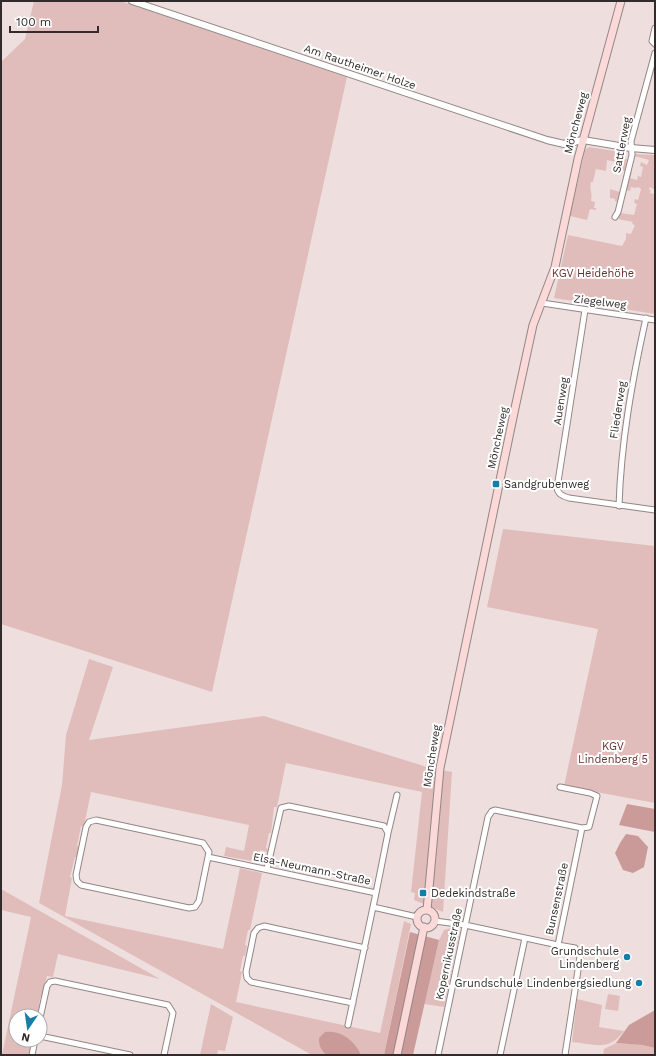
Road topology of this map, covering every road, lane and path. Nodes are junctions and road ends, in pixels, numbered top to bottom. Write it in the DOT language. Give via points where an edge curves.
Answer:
graph roads {
  1 [pos="132,1"];
  2 [pos="620,1"];
  3 [pos="655,28"];
  4 [pos="655,44"];
  5 [pos="655,53"];
  6 [pos="583,140"];
  7 [pos="632,148"];
  8 [pos="655,150"];
  9 [pos="614,218"];
  10 [pos="542,303"];
  11 [pos="585,310"];
  12 [pos="646,318"];
  13 [pos="655,320"];
  14 [pos="619,506"];
  15 [pos="655,510"];
  16 [pos="560,787"];
  17 [pos="397,795"];
  18 [pos="582,828"];
  19 [pos="388,833"];
  20 [pos="208,857"];
  21 [pos="267,869"];
  22 [pos="376,892"];
  23 [pos="373,907"];
  24 [pos="427,910"];
  25 [pos="417,917"];
  26 [pos="435,921"];
  27 [pos="465,925"];
  28 [pos="424,928"];
  29 [pos="525,938"];
  30 [pos="558,945"];
  31 [pos="365,948"];
  32 [pos="353,1003"];
  33 [pos="42,1008"];
  34 [pos="348,1025"];
  35 [pos="48,1038"];
  36 [pos="130,1055"];
  37 [pos="164,1055"];
  38 [pos="397,1055"];
  39 [pos="438,1055"];
  40 [pos="500,1055"];
  41 [pos="565,1055"];
  1 -- 6 [label="street, Am Rautheimer Holze" via="547,140 564,144"];
  2 -- 6 [label="main road, Möncheweg"];
  3 -- 4 [label="street" via="652,41"];
  5 -- 7 [label="street, Sattlerweg" via="631,141"];
  6 -- 7 [label="street"];
  6 -- 10 [label="main road, Möncheweg" via="555,266"];
  7 -- 8 [label="street"];
  7 -- 9 [label="street, Sattlerweg" via="618,212"];
  10 -- 11 [label="street, Ziegelweg"];
  10 -- 24 [label="main road, Möncheweg" via="528,346 448,727 439,777"];
  11 -- 12 [label="street, Ziegelweg"];
  11 -- 14 [label="street, Auenweg" via="557,488 560,494 569,498"];
  12 -- 13 [label="street, Ziegelweg"];
  12 -- 14 [label="street, Fliederweg" via="628,403"];
  14 -- 15 [label="street"];
  16 -- 18 [label="street, Bunsenstraße" via="597,796 589,827"];
  17 -- 19 [label="street"];
  18 -- 27 [label="street, Kopernikusstraße" via="499,810 492,811 488,817"];
  18 -- 30 [label="street, Bunsenstraße"];
  19 -- 21 [label="street" via="384,826 289,806 280,808"];
  19 -- 22 [label="street"];
  20 -- 20 [label="street" via="199,901 195,907 188,908 81,885 76,875 85,834 90,822 96,820 203,844 209,852"];
  20 -- 21 [label="street, Elsa-Neumann-Straße"];
  21 -- 22 [label="street, Elsa-Neumann-Straße"];
  22 -- 23 [label="street, Elsa-Neumann-Straße"];
  23 -- 25 [label="street"];
  23 -- 31 [label="street, Elsa-Neumann-Straße"];
  24 -- 25 [label="main road"];
  24 -- 26 [label="main road" via="434,915"];
  25 -- 28 [label="main road" via="419,924"];
  26 -- 27 [label="street"];
  26 -- 28 [label="main road" via="431,926"];
  27 -- 29 [label="street"];
  27 -- 39 [label="street, Kopernikusstraße"];
  28 -- 38 [label="main road"];
  29 -- 30 [label="street"];
  29 -- 40 [label="street"];
  30 -- 41 [label="street, Bunsenstraße" via="575,948 580,957"];
  31 -- 32 [label="street, Elsa-Neumann-Straße"];
  31 -- 32 [label="street" via="264,926 254,933 246,972 251,982"];
  32 -- 34 [label="street, Elsa-Neumann-Straße"];
  33 -- 37 [label="street" via="47,986 55,981 168,1005 173,1013"];
  35 -- 36 [label="street"];
}
